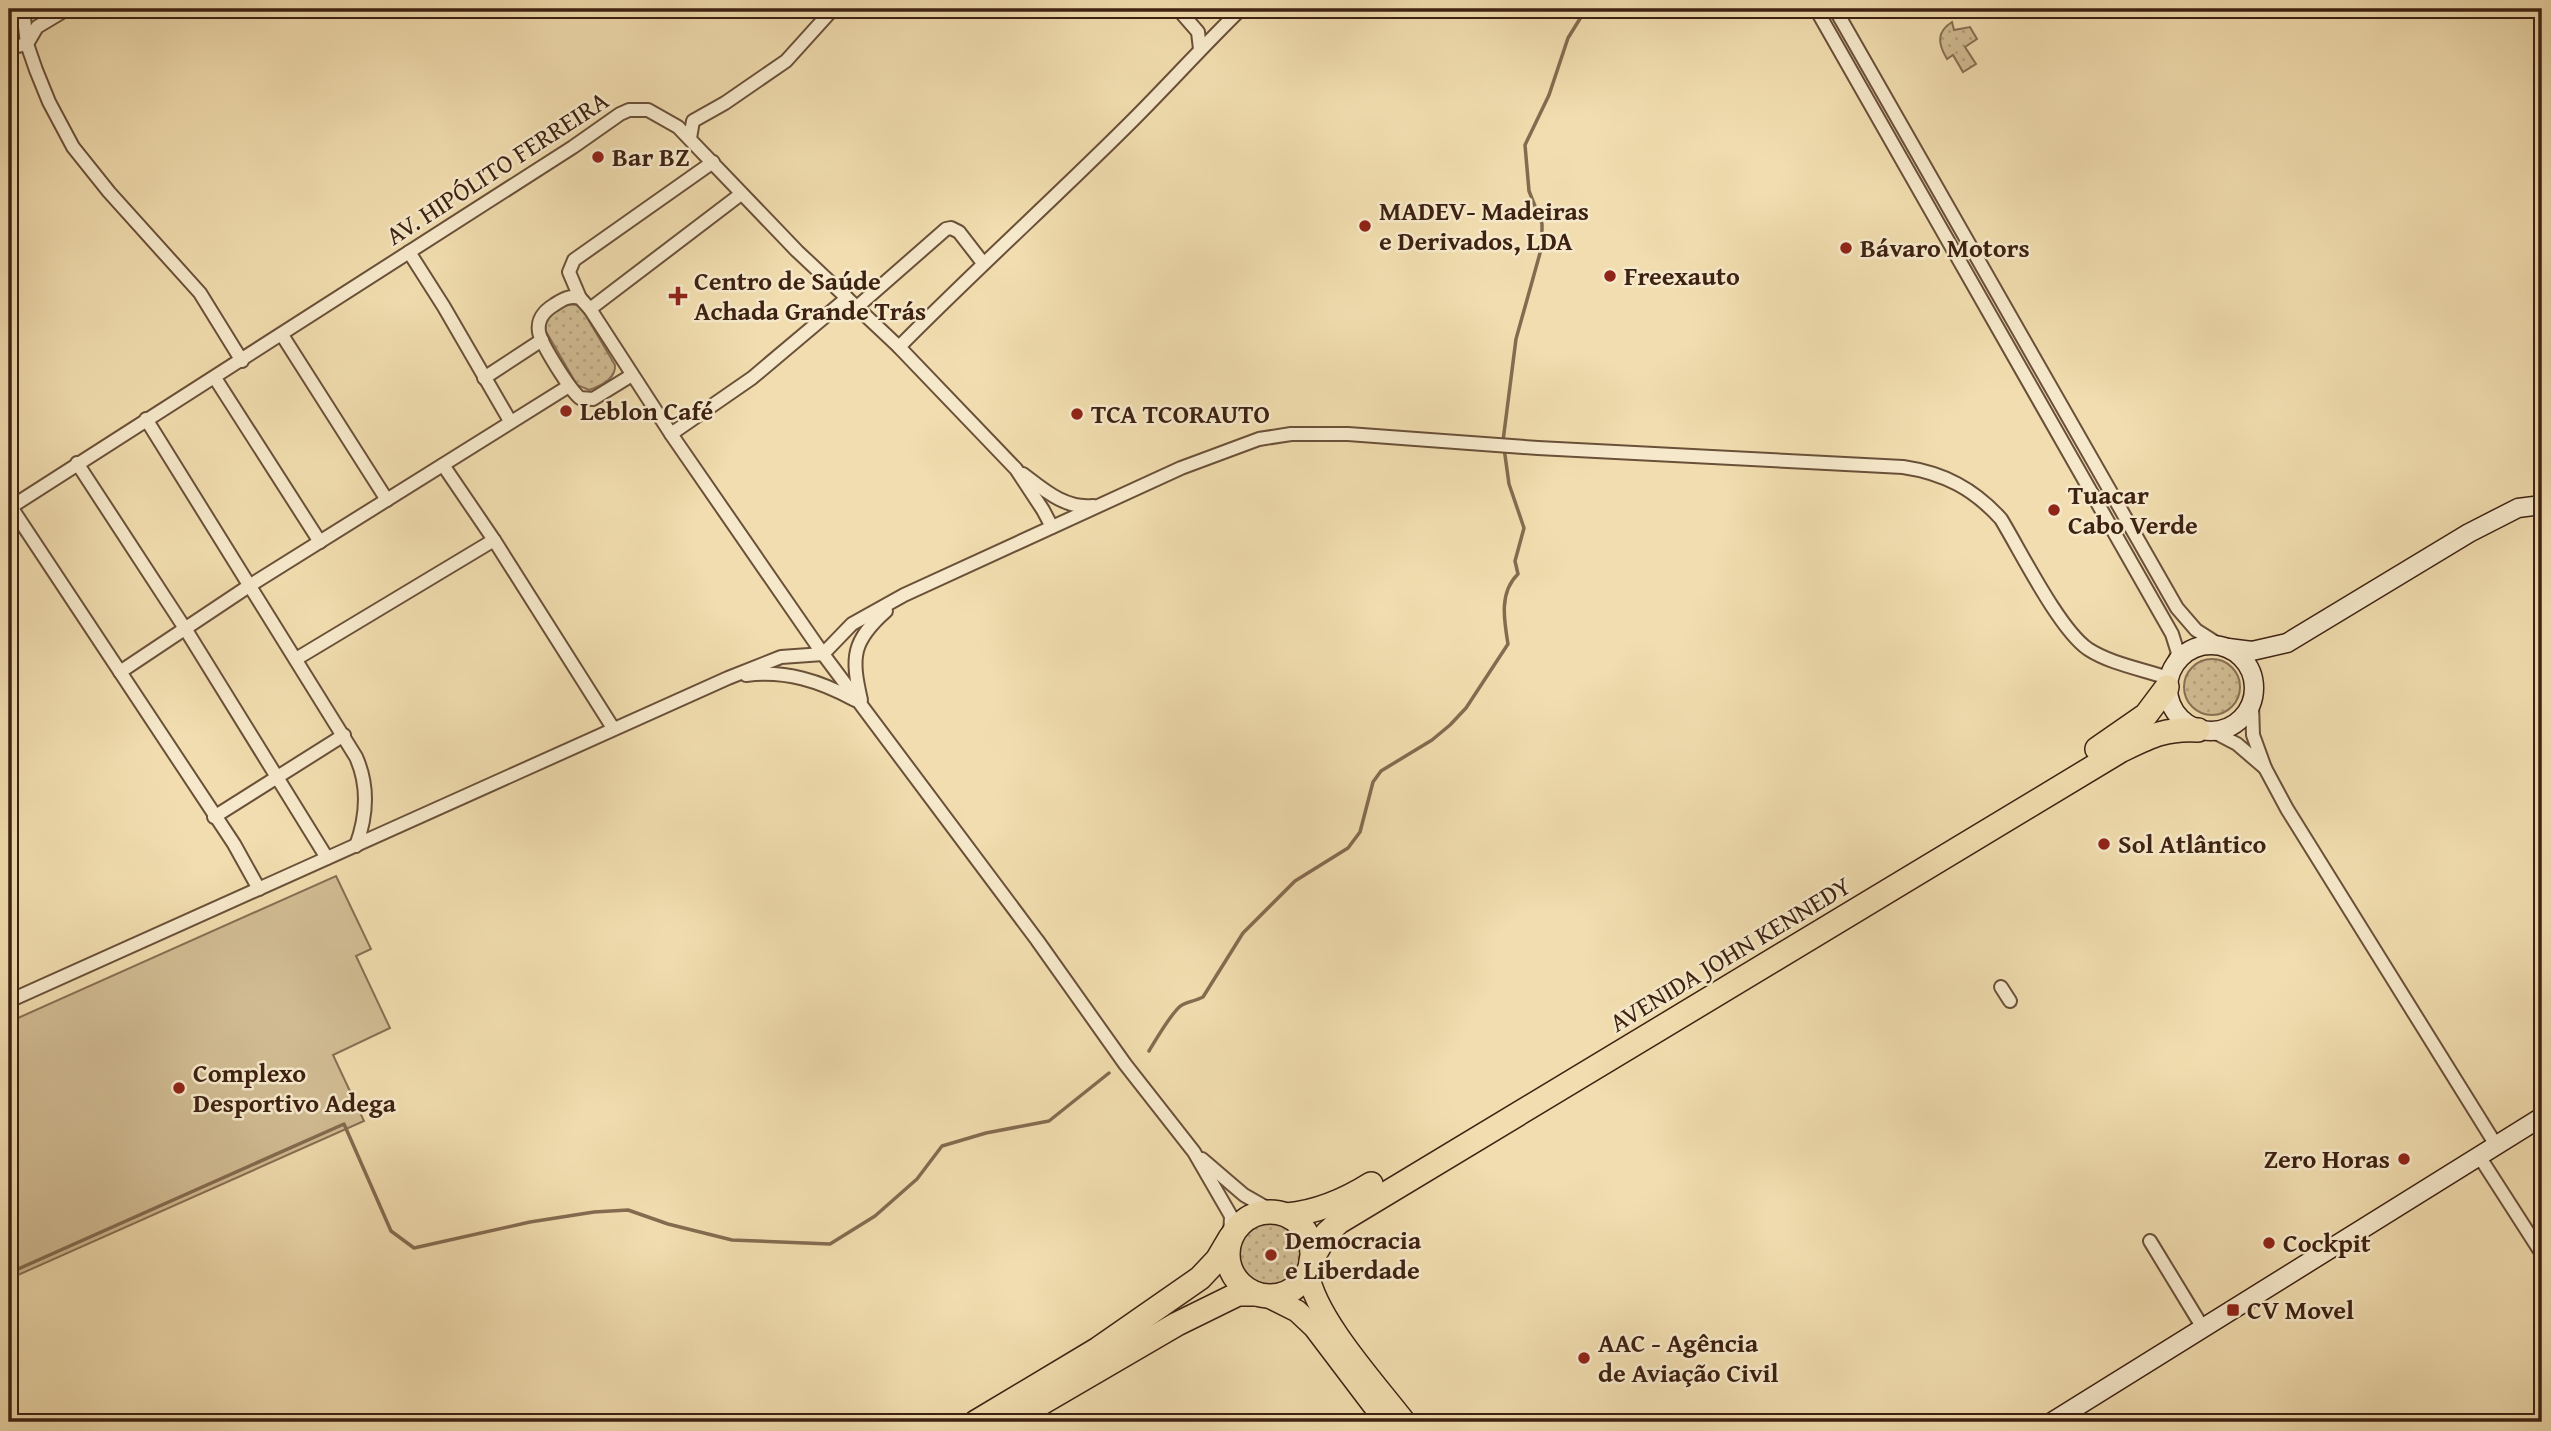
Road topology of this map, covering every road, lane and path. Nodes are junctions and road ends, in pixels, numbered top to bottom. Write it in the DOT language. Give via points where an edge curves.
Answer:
graph roads {
  1 [pos="23,9"];
  2 [pos="67,9"];
  3 [pos="832,9"];
  4 [pos="1178,9"];
  5 [pos="1241,9"];
  6 [pos="1816,9"];
  7 [pos="1835,9"];
  8 [pos="27,44"];
  9 [pos="9,48"];
  10 [pos="1200,48"];
  11 [pos="690,138"];
  12 [pos="713,162"];
  13 [pos="741,194"];
  14 [pos="409,252"];
  15 [pos="983,262"];
  16 [pos="580,298"];
  17 [pos="852,303"];
  18 [pos="590,309"];
  19 [pos="282,335"];
  20 [pos="541,340"];
  21 [pos="899,347"];
  22 [pos="243,361"];
  23 [pos="632,375"];
  24 [pos="484,377"];
  25 [pos="215,378"];
  26 [pos="569,386"];
  27 [pos="146,419"];
  28 [pos="510,421"];
  29 [pos="671,434"];
  30 [pos="77,463"];
  31 [pos="443,465"];
  32 [pos="1016,469"];
  33 [pos="387,500"];
  34 [pos="1104,503"];
  35 [pos="2542,505"];
  36 [pos="10,506"];
  37 [pos="1052,527"];
  38 [pos="494,540"];
  39 [pos="320,542"];
  40 [pos="248,586"];
  41 [pos="904,595"];
  42 [pos="186,629"];
  43 [pos="2223,646"];
  44 [pos="2275,647"];
  45 [pos="823,653"];
  46 [pos="296,659"];
  47 [pos="120,672"];
  48 [pos="2169,677"];
  49 [pos="728,678"];
  50 [pos="2255,684"];
  51 [pos="862,704"];
  52 [pos="2252,705"];
  53 [pos="614,728"];
  54 [pos="2205,731"];
  55 [pos="344,735"];
  56 [pos="2265,768"];
  57 [pos="279,777"];
  58 [pos="215,817"];
  59 [pos="356,846"];
  60 [pos="327,858"];
  61 [pos="259,889"];
  62 [pos="2001,986"];
  63 [pos="2010,1000"];
  64 [pos="9,1001"];
  65 [pos="2542,1117"];
  66 [pos="2496,1145"];
  67 [pos="1194,1152"];
  68 [pos="2479,1156"];
  69 [pos="1281,1214"];
  70 [pos="1230,1238"];
  71 [pos="2150,1241"];
  72 [pos="2542,1254"];
  73 [pos="1309,1267"];
  74 [pos="1261,1295"];
  75 [pos="2203,1328"];
  76 [pos="2542,1420"];
  77 [pos="976,1422"];
  78 [pos="1009,1422"];
  79 [pos="1386,1422"];
  80 [pos="1405,1422"];
  81 [pos="2052,1422"];
  82 [pos="2537,1422"];
  1 -- 8 [label="street"];
  2 -- 8 [label="street" via="37,27"];
  3 -- 11 [label="street" via="786,61 693,121"];
  4 -- 10 [label="street" via="1198,32"];
  5 -- 10 [label="street"];
  6 -- 48 [label="street" via="2172,634 2178,653"];
  7 -- 43 [label="street" via="2177,608 2196,631"];
  8 -- 9 [label="street"];
  8 -- 22 [label="street" via="64,133 83,161 200,293"];
  10 -- 15 [label="street" via="1134,119"];
  11 -- 12 [label="street, AV. HIPÓLITO FERREIRA"];
  11 -- 14 [label="street, AV. HIPÓLITO FERREIRA" via="657,114 629,110"];
  12 -- 13 [label="street, AV. HIPÓLITO FERREIRA"];
  12 -- 16 [label="street" via="574,260 569,276"];
  13 -- 17 [label="street, AV. HIPÓLITO FERREIRA"];
  13 -- 18 [label="street"];
  14 -- 19 [label="street, AV. HIPÓLITO FERREIRA"];
  14 -- 24 [label="street"];
  15 -- 17 [label="street" via="959,232 946,229"];
  15 -- 21 [label="street"];
  16 -- 18 [label="street"];
  16 -- 20 [label="street" via="570,297 545,311"];
  17 -- 21 [label="street, AV. HIPÓLITO FERREIRA"];
  17 -- 29 [label="street"];
  18 -- 23 [label="street"];
  19 -- 22 [label="street, AV. HIPÓLITO FERREIRA"];
  19 -- 33 [label="street"];
  20 -- 24 [label="street"];
  20 -- 26 [label="street"];
  21 -- 32 [label="street, AV. HIPÓLITO FERREIRA"];
  22 -- 25 [label="street, AV. HIPÓLITO FERREIRA"];
  23 -- 26 [label="street" via="593,399 580,397"];
  23 -- 29 [label="street"];
  24 -- 28 [label="street"];
  25 -- 27 [label="street, AV. HIPÓLITO FERREIRA"];
  25 -- 39 [label="street"];
  26 -- 28 [label="street"];
  27 -- 30 [label="street, AV. HIPÓLITO FERREIRA"];
  27 -- 40 [label="street"];
  28 -- 31 [label="street"];
  29 -- 45 [label="street"];
  30 -- 36 [label="street, AV. HIPÓLITO FERREIRA"];
  30 -- 42 [label="street"];
  31 -- 33 [label="street"];
  31 -- 38 [label="street"];
  32 -- 34 [label="street" via="1062,501 1082,506"];
  32 -- 37 [label="street"];
  33 -- 39 [label="street"];
  34 -- 37 [label="street"];
  34 -- 48 [label="street" via="1198,461 1259,439 1291,434 1903,467 1942,476 1975,493 2001,519 2064,624 2085,647 2112,661"];
  35 -- 44 [label="street" via="2518,508 2469,533"];
  36 -- 47 [label="street"];
  37 -- 41 [label="street"];
  38 -- 46 [label="street"];
  38 -- 53 [label="street"];
  39 -- 40 [label="street"];
  40 -- 42 [label="street"];
  40 -- 46 [label="street"];
  41 -- 45 [label="street" via="852,624"];
  41 -- 51 [label="street" via="860,640 854,669"];
  42 -- 47 [label="street"];
  42 -- 57 [label="street"];
  43 -- 44 [label="street"];
  43 -- 48 [label="street" via="2191,649 2180,656"];
  43 -- 50 [label="street" via="2246,662"];
  44 -- 50 [label="street"];
  45 -- 49 [label="street" via="781,657"];
  45 -- 51 [label="street"];
  46 -- 55 [label="street"];
  47 -- 58 [label="street"];
  48 -- 54 [label="street" via="2169,701 2176,713"];
  48 -- 69 [label="highway, AVENIDA JOHN KENNEDY" via="2146,715 2115,738 1348,1198 1309,1213"];
  49 -- 51 [label="street" via="799,676"];
  49 -- 53 [label="street"];
  50 -- 52 [label="street"];
  51 -- 67 [label="street"];
  52 -- 54 [label="street" via="2236,724"];
  52 -- 56 [label="street" via="2253,735"];
  53 -- 59 [label="street"];
  54 -- 56 [label="street" via="2237,744"];
  54 -- 73 [label="highway, AVENIDA JOHN KENNEDY" via="2158,732 2120,751 1339,1222 1326,1233"];
  55 -- 57 [label="street"];
  55 -- 59 [label="street" via="361,767 365,795"];
  56 -- 66 [label="street"];
  57 -- 58 [label="street"];
  57 -- 60 [label="street"];
  58 -- 61 [label="street"];
  59 -- 60 [label="street"];
  60 -- 61 [label="street"];
  61 -- 64 [label="street"];
  62 -- 63 [label="street"];
  65 -- 66 [label="street"];
  66 -- 68 [label="street"];
  67 -- 69 [label="street" via="1244,1195"];
  67 -- 70 [label="street" via="1231,1216"];
  68 -- 72 [label="street"];
  68 -- 75 [label="street"];
  69 -- 70 [label="highway" via="1261,1212 1249,1217"];
  69 -- 73 [label="highway" via="1307,1234"];
  70 -- 74 [label="highway" via="1227,1251 1234,1277"];
  70 -- 77 [label="highway" via="1200,1278 1098,1349"];
  71 -- 75 [label="street"];
  73 -- 74 [label="highway" via="1301,1283 1291,1290"];
  73 -- 80 [label="main road" via="1313,1295 1326,1318"];
  74 -- 78 [label="highway" via="1238,1294 1188,1319"];
  74 -- 79 [label="main road" via="1297,1311 1314,1327"];
  75 -- 81 [label="street"];
  76 -- 82 [label="street"];
}
